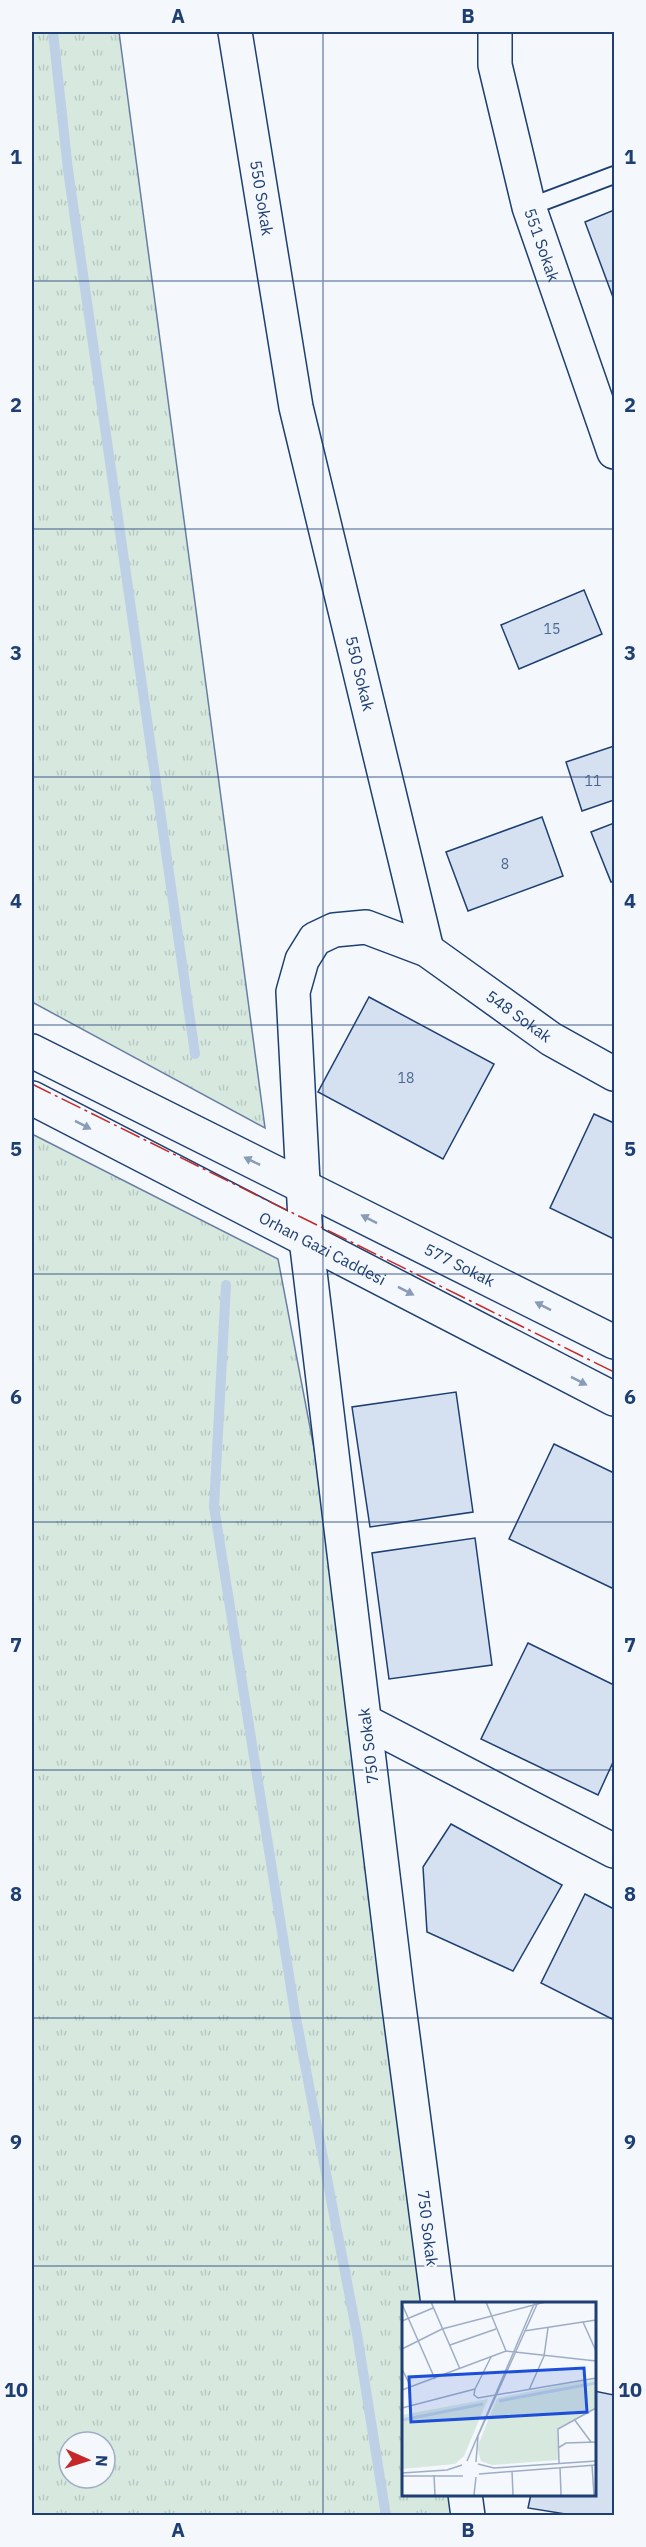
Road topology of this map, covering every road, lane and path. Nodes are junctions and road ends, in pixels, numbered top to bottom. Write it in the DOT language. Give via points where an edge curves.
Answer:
graph roads {
  1 [pos="236,32"];
  2 [pos="495,32"];
  3 [pos="615,175"];
  4 [pos="529,207"];
  5 [pos="603,382"];
  6 [pos="615,452"];
  7 [pos="427,950"];
  8 [pos="32,1051"];
  9 [pos="615,1074"];
  10 [pos="32,1098"];
  11 [pos="305,1187"];
  12 [pos="306,1239"];
  13 [pos="615,1342"];
  14 [pos="615,1399"];
  15 [pos="366,1722"];
  16 [pos="615,1851"];
  17 [pos="438,2302"];
  18 [pos="465,2496"];
  19 [pos="468,2516"];
  1 -- 7 [label="street, 550 Sokak" via="296,407"];
  2 -- 4 [label="street, 551 Sokak" via="495,65"];
  3 -- 4 [label="lane"];
  4 -- 5 [label="street, 551 Sokak"];
  5 -- 6 [label="street, 551 Sokak"];
  7 -- 9 [label="street, 548 Sokak" via="551,1039"];
  7 -- 11 [label="street" via="366,927 334,930 315,939 302,960 293,992"];
  11 -- 8 [label="street, one-way"];
  10 -- 12 [label="street, Orhan Gazi Caddesi, one-way"];
  11 -- 12 [label="street, 750 Sokak"];
  13 -- 11 [label="street, 577 Sokak, one-way"];
  12 -- 14 [label="street, Orhan Gazi Caddesi, one-way"];
  12 -- 15 [label="street, 750 Sokak"];
  15 -- 16 [label="street"];
  15 -- 17 [label="street, 750 Sokak"];
  18 -- 19 [label="street"];
}
